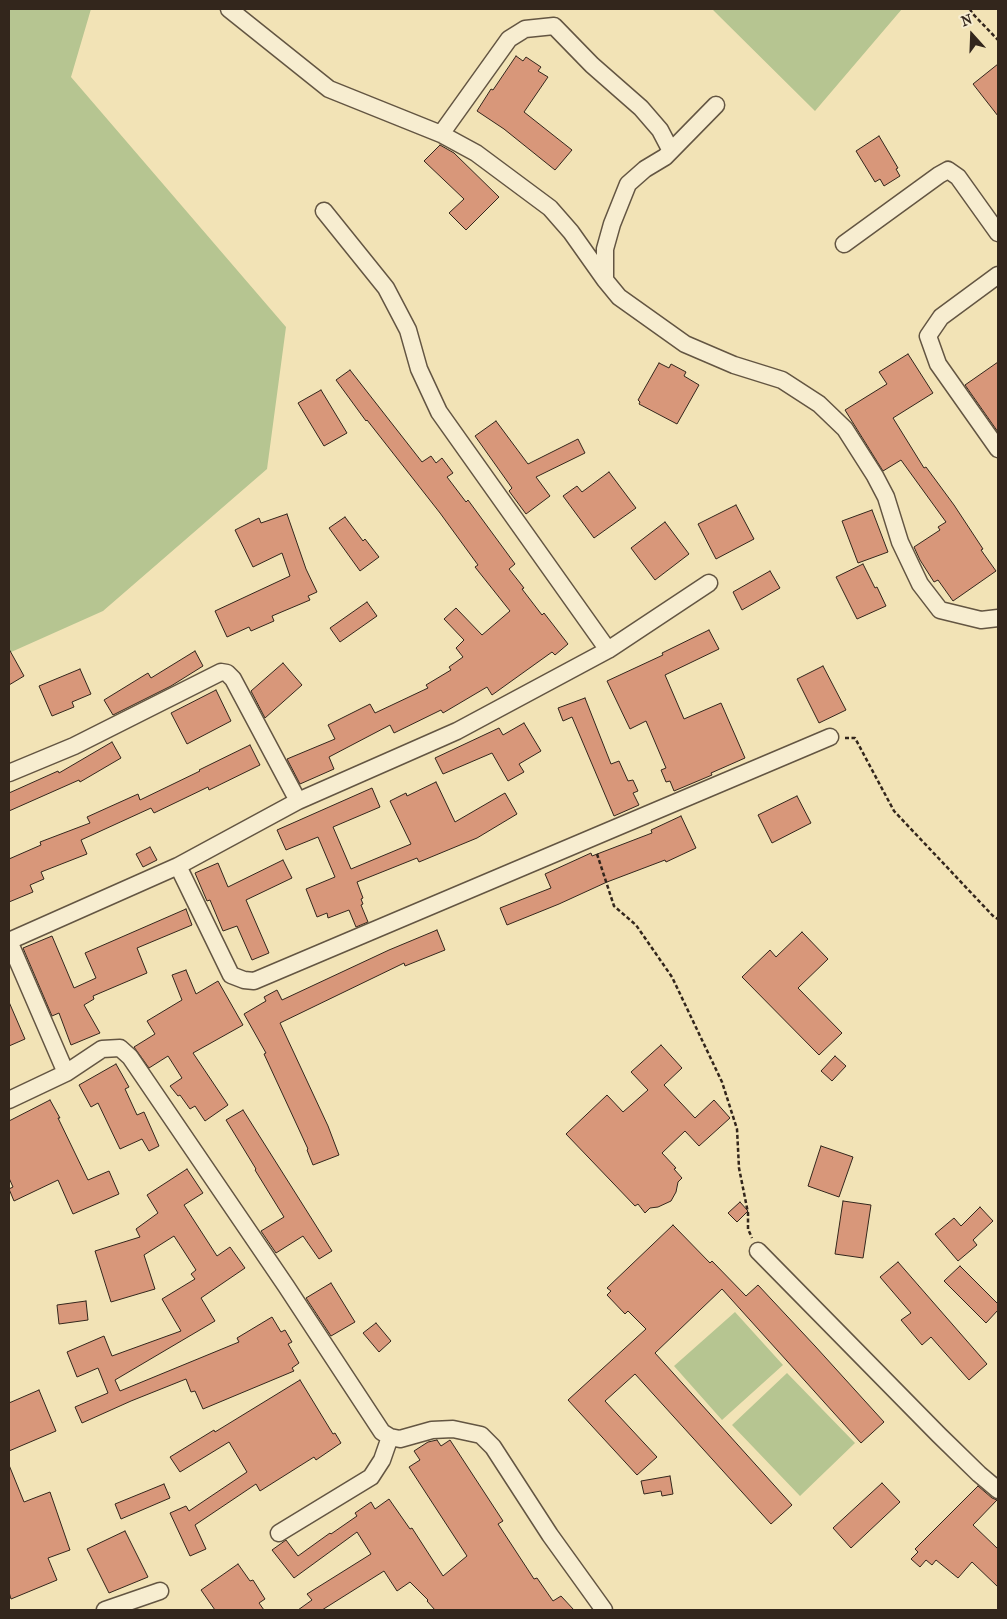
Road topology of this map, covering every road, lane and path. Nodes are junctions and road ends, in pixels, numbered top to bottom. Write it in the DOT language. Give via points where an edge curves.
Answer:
graph roads {
  1 [pos="228,9"];
  2 [pos="970,9"];
  3 [pos="998,40"];
  4 [pos="716,106"];
  5 [pos="441,134"];
  6 [pos="671,150"];
  7 [pos="324,211"];
  8 [pos="998,233"];
  9 [pos="844,244"];
  10 [pos="998,275"];
  11 [pos="604,280"];
  12 [pos="998,449"];
  13 [pos="709,582"];
  14 [pos="998,618"];
  15 [pos="608,650"];
  16 [pos="830,738"];
  17 [pos="9,773"];
  18 [pos="298,801"];
  19 [pos="591,838"];
  20 [pos="178,866"];
  21 [pos="998,919"];
  22 [pos="9,941"];
  23 [pos="66,1073"];
  24 [pos="9,1100"];
  25 [pos="758,1251"];
  26 [pos="390,1437"];
  27 [pos="998,1490"];
  28 [pos="280,1533"];
  29 [pos="160,1591"];
  30 [pos="105,1610"];
  31 [pos="604,1610"];
  1 -- 5 [label="street" via="329,89"];
  2 -- 3 [label="path"];
  4 -- 6 [label="street"];
  5 -- 6 [label="street" via="510,39 525,29 554,26 641,108 660,130"];
  5 -- 11 [label="street" via="476,153 550,208"];
  6 -- 11 [label="street" via="628,184 605,248"];
  7 -- 15 [label="street" via="386,288 408,330 419,369 439,412"];
  8 -- 9 [label="street" via="958,177 948,170"];
  10 -- 12 [label="street" via="941,317 928,336 938,364"];
  11 -- 14 [label="street" via="619,297 685,344 734,365 782,380 819,404 845,429 875,476 920,584 940,610 981,620"];
  13 -- 15 [label="street"];
  15 -- 18 [label="street" via="457,730"];
  16 -- 19 [label="street"];
  16 -- 21 [label="path" via="855,738 894,810"];
  17 -- 18 [label="street" via="74,746 221,672 233,680"];
  18 -- 20 [label="street"];
  19 -- 20 [label="street" via="254,981 231,974"];
  19 -- 25 [label="path" via="614,906 636,925 672,977 722,1082 737,1129 738,1168 748,1213 748,1229"];
  20 -- 22 [label="street"];
  22 -- 23 [label="street"];
  23 -- 24 [label="street"];
  23 -- 26 [label="street" via="102,1049 120,1048 130,1057 382,1432"];
  25 -- 27 [label="street" via="938,1435"];
  26 -- 28 [label="street" via="382,1460 371,1477"];
  26 -- 31 [label="street" via="400,1439 453,1428 481,1435 493,1447"];
  29 -- 30 [label="street"];
}
